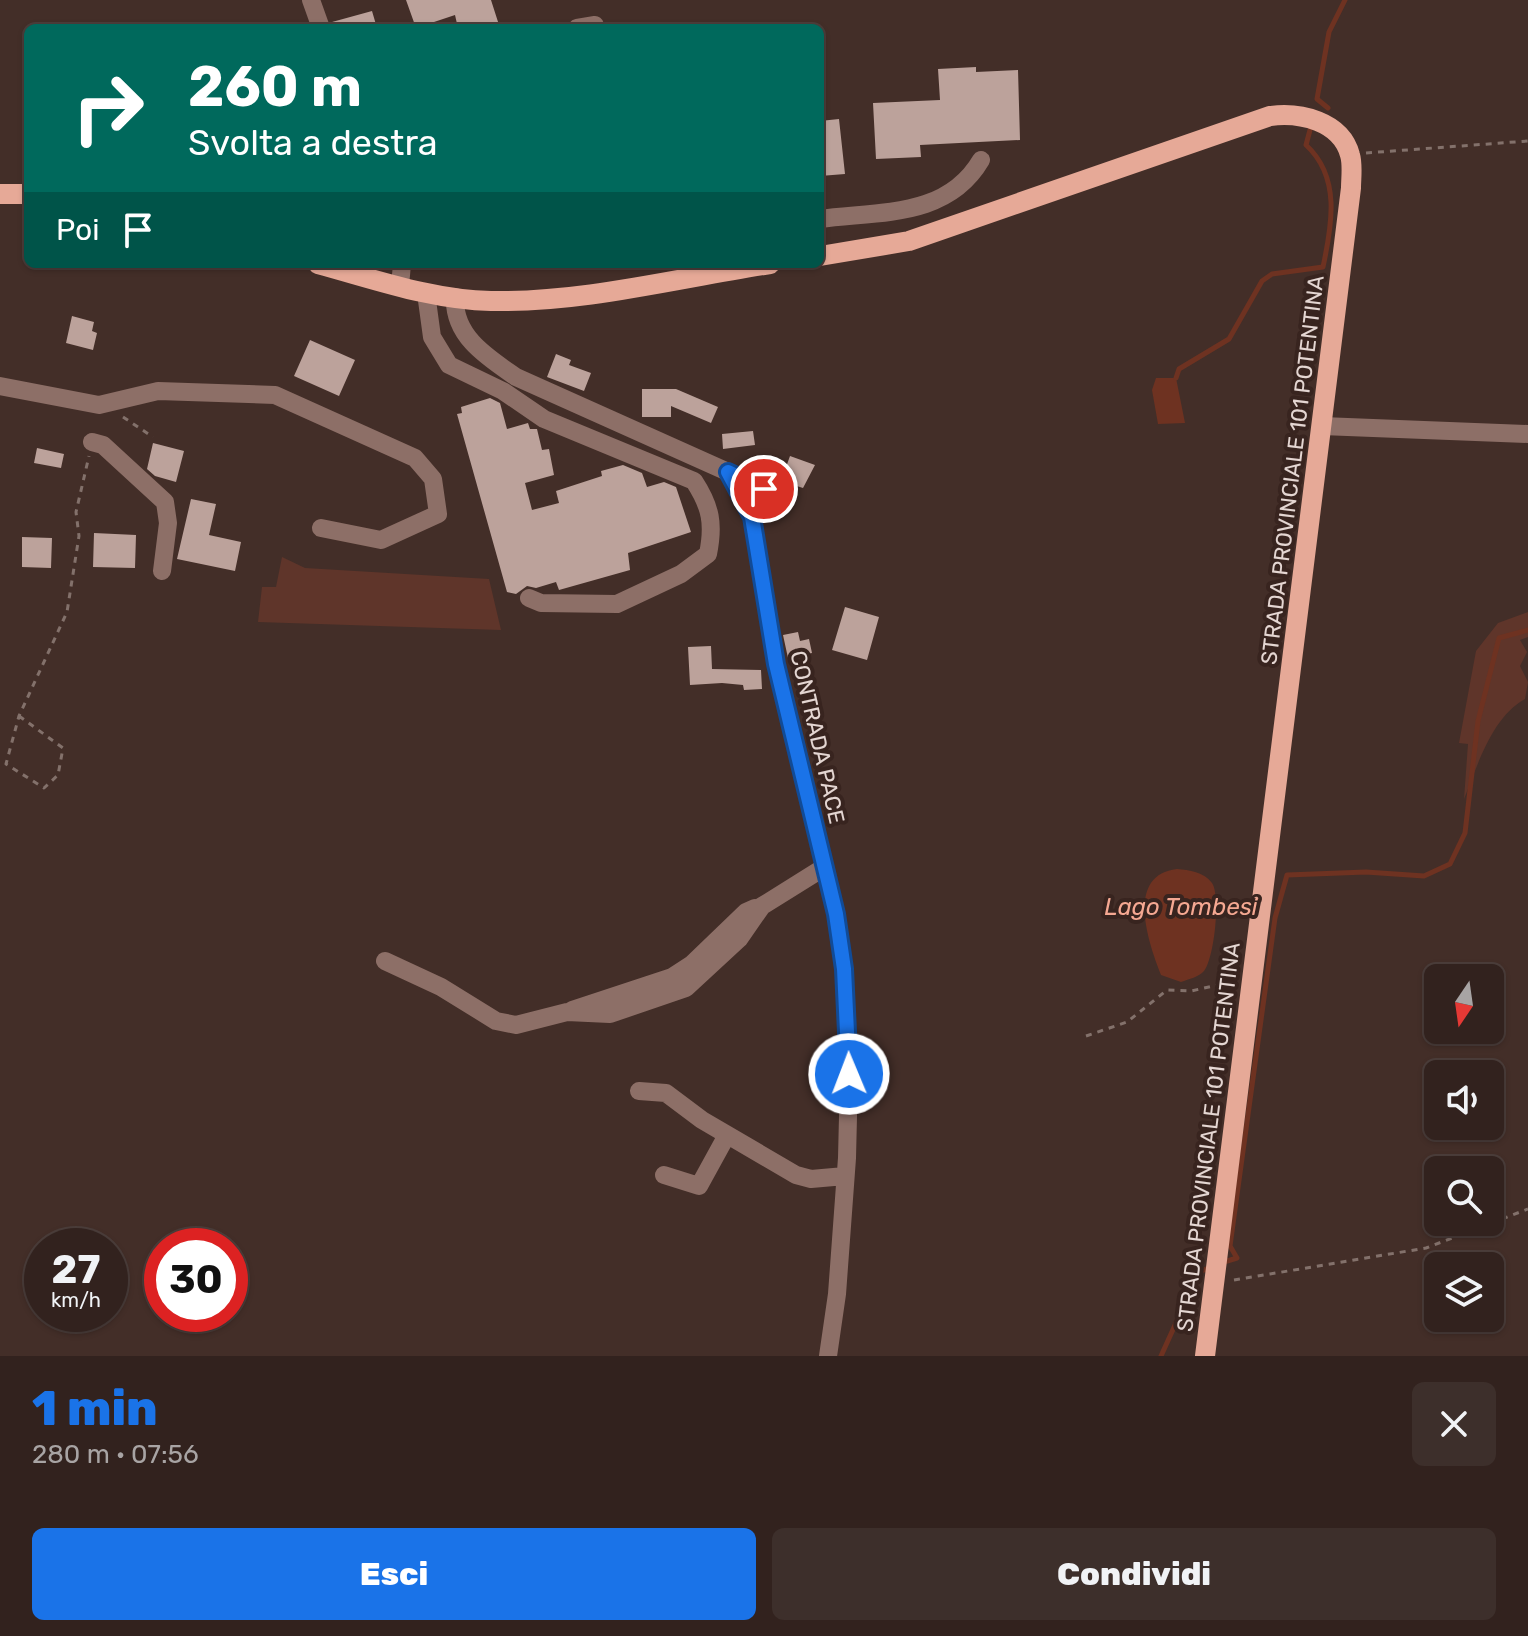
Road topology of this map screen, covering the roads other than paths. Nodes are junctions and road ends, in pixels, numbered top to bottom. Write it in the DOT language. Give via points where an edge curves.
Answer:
graph roads {
  1 [pos="311,0"];
  2 [pos="320,24"];
  3 [pos="981,160"];
  4 [pos="0,194"];
  5 [pos="24,194"];
  6 [pos="824,219"];
  7 [pos="824,255"];
  8 [pos="333,268"];
  9 [pos="402,268"];
  10 [pos="710,268"];
  11 [pos="400,286"];
  12 [pos="426,293"];
  13 [pos="455,297"];
  14 [pos="0,386"];
  15 [pos="1322,426"];
  16 [pos="1528,434"];
  17 [pos="92,442"];
  18 [pos="728,472"];
  19 [pos="764,489"];
  20 [pos="321,528"];
  21 [pos="162,571"];
  22 [pos="529,598"];
  23 [pos="823,868"];
  24 [pos="385,961"];
  25 [pos="639,1091"];
  26 [pos="727,1135"];
  27 [pos="664,1175"];
  28 [pos="845,1176"];
  29 [pos="828,1356"];
  30 [pos="1205,1356"];
  1 -- 2 [label="street"];
  3 -- 6 [label="street" via="969,180 934,205"];
  4 -- 5 [label="main road"];
  7 -- 15 [label="main road, STRADA PROVINCIALE 101 POTENTINA" via="909,241 1270,116 1292,113 1325,124 1350,155 1351,188"];
  8 -- 11 [label="main road"];
  9 -- 11 [label="street"];
  10 -- 13 [label="main road" via="540,299"];
  11 -- 12 [label="main road"];
  12 -- 13 [label="main road"];
  12 -- 22 [label="street" via="432,337 449,365 503,391 544,419 694,481 707,501 713,527 708,554 681,574 617,604 541,603"];
  13 -- 18 [label="street" via="454,316 463,333 516,377"];
  14 -- 20 [label="street" via="99,405 158,391 275,395 415,458 433,479 438,514 381,540"];
  15 -- 16 [label="street"];
  15 -- 30 [label="main road, STRADA PROVINCIALE 101 POTENTINA"];
  17 -- 21 [label="street" via="103,445 165,502"];
  18 -- 19 [label="street"];
  18 -- 23 [label="street, CONTRADA PACE" via="752,517 776,664"];
  23 -- 24 [label="street" via="762,906 739,939 686,988 610,1014 567,1012 516,1025 496,1021"];
  23 -- 28 [label="street, CONTRADA PACE" via="836,914 846,993"];
  25 -- 26 [label="street" via="666,1093"];
  26 -- 27 [label="street" via="699,1186"];
  26 -- 28 [label="street" via="796,1175"];
  28 -- 29 [label="street, CONTRADA PACE"];
}
